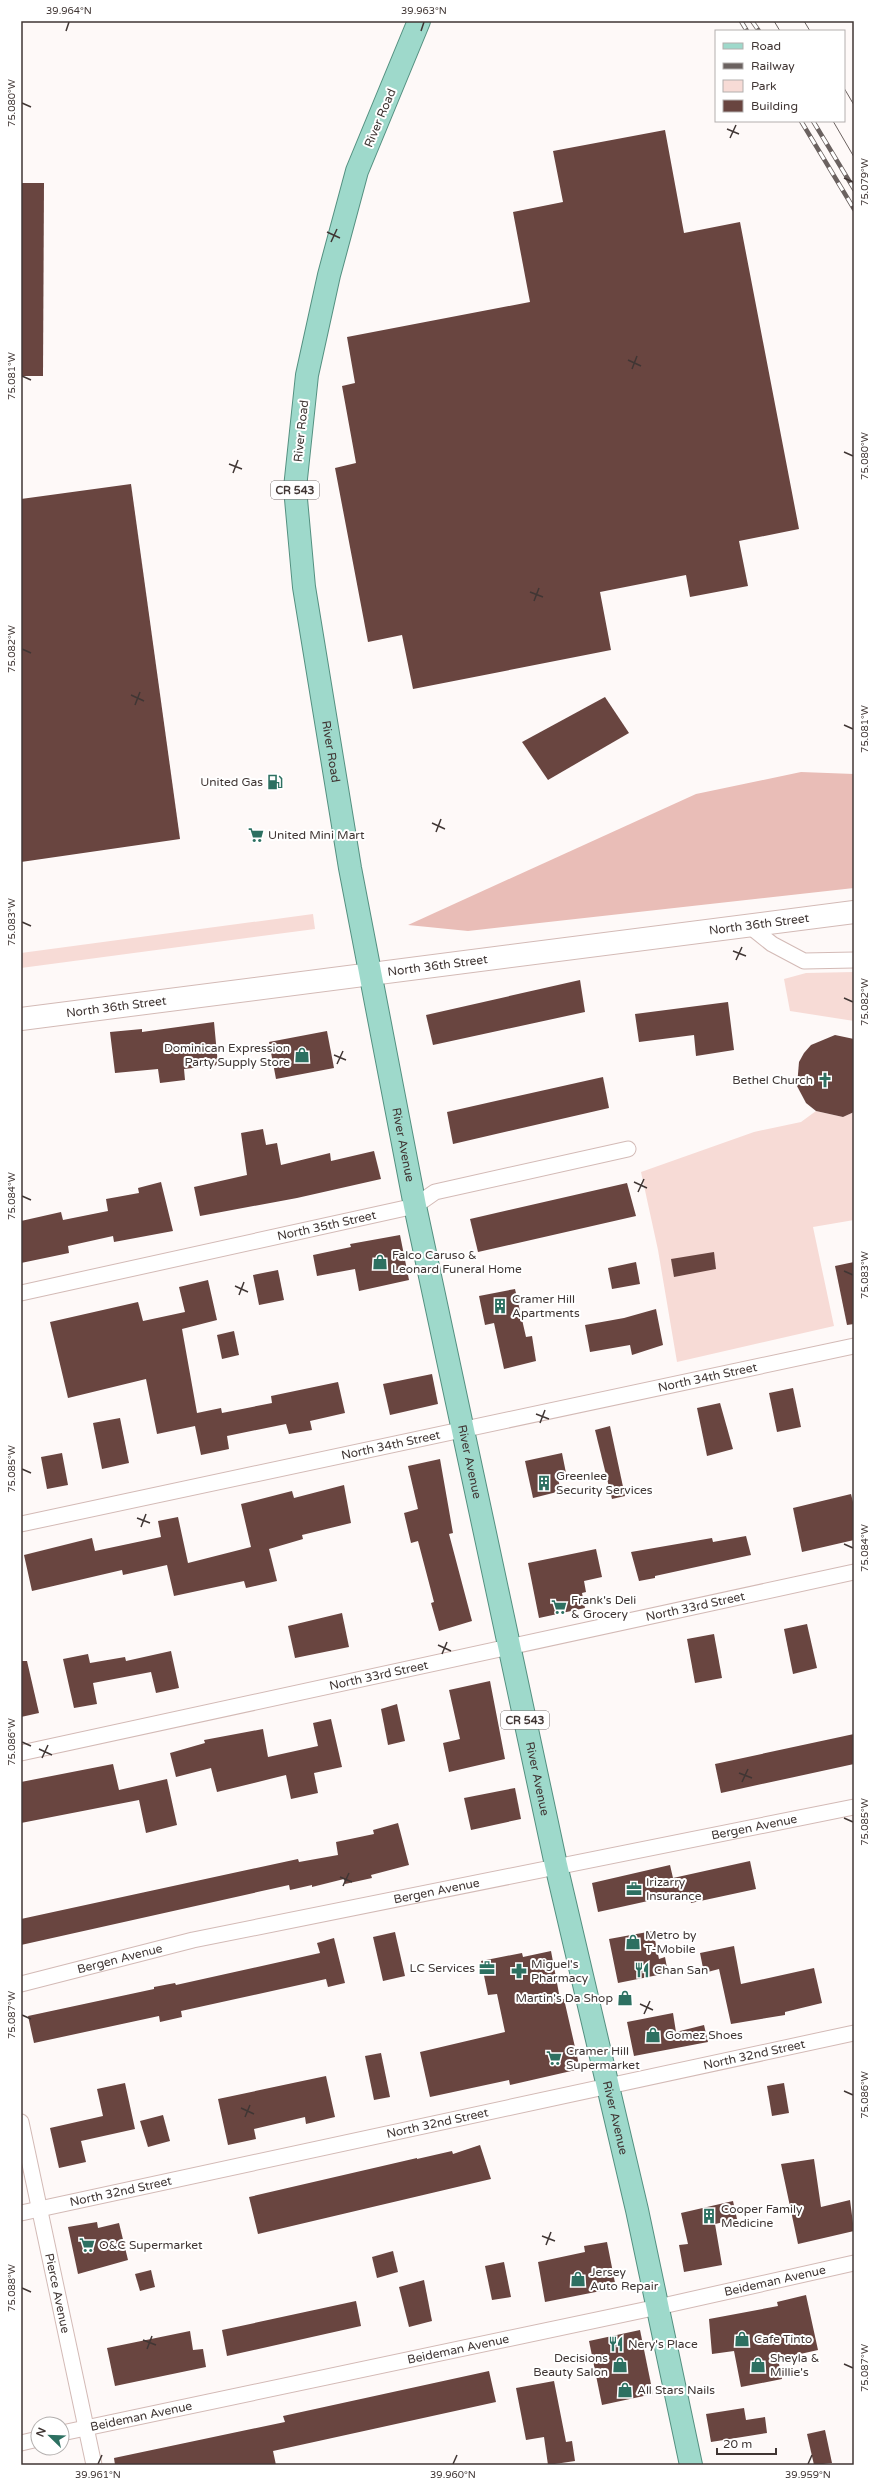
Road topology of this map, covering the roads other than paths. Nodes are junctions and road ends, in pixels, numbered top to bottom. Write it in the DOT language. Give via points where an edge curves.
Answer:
graph roads {
  1 [pos="420,21"];
  2 [pos="854,912"];
  3 [pos="747,924"];
  4 [pos="854,960"];
  5 [pos="370,973"];
  6 [pos="21,1019"];
  7 [pos="628,1149"];
  8 [pos="415,1206"];
  9 [pos="21,1293"];
  10 [pos="854,1346"];
  11 [pos="464,1429"];
  12 [pos="21,1524"];
  13 [pos="854,1572"];
  14 [pos="509,1645"];
  15 [pos="21,1753"];
  16 [pos="854,1807"];
  17 [pos="556,1866"];
  18 [pos="21,1984"];
  19 [pos="854,2033"];
  20 [pos="608,2085"];
  21 [pos="21,2122"];
  22 [pos="40,2208"];
  23 [pos="21,2213"];
  24 [pos="854,2263"];
  25 [pos="658,2307"];
  26 [pos="85,2428"];
  27 [pos="70,2431"];
  28 [pos="94,2465"];
  29 [pos="691,2465"];
  1 -- 5 [label="main road, River Road / CR 543" via="357,171 328,275 307,375 295,488 304,587 350,868"];
  2 -- 3 [label="street, North 36th Street"];
  3 -- 4 [label="street" via="772,944 804,961"];
  3 -- 5 [label="street, North 36th Street"];
  5 -- 6 [label="street, North 36th Street"];
  5 -- 8 [label="main road, River Avenue / CR 543"];
  7 -- 8 [label="street, North 35th Street" via="435,1192"];
  8 -- 9 [label="street, North 35th Street"];
  8 -- 11 [label="main road, River Avenue / CR 543"];
  10 -- 11 [label="street, North 34th Street"];
  11 -- 12 [label="street, North 34th Street"];
  11 -- 14 [label="main road, River Avenue / CR 543"];
  13 -- 14 [label="street, North 33rd Street"];
  14 -- 15 [label="street, North 33rd Street"];
  14 -- 17 [label="main road, River Avenue / CR 543"];
  16 -- 17 [label="street, Bergen Avenue"];
  17 -- 18 [label="street, Bergen Avenue" via="192,1940"];
  17 -- 20 [label="main road, River Avenue / CR 543"];
  19 -- 20 [label="street, North 32nd Street"];
  20 -- 22 [label="street, North 32nd Street"];
  20 -- 25 [label="main road, River Avenue / CR 543"];
  21 -- 22 [label="street, Pierce Avenue"];
  22 -- 23 [label="street, North 32nd Street"];
  22 -- 26 [label="street, Pierce Avenue"];
  24 -- 25 [label="street, Beideman Avenue"];
  25 -- 26 [label="street, Beideman Avenue"];
  25 -- 29 [label="main road, River Avenue / CR 543"];
  26 -- 27 [label="street, Beideman Avenue"];
  26 -- 28 [label="street, Pierce Avenue"];
}
